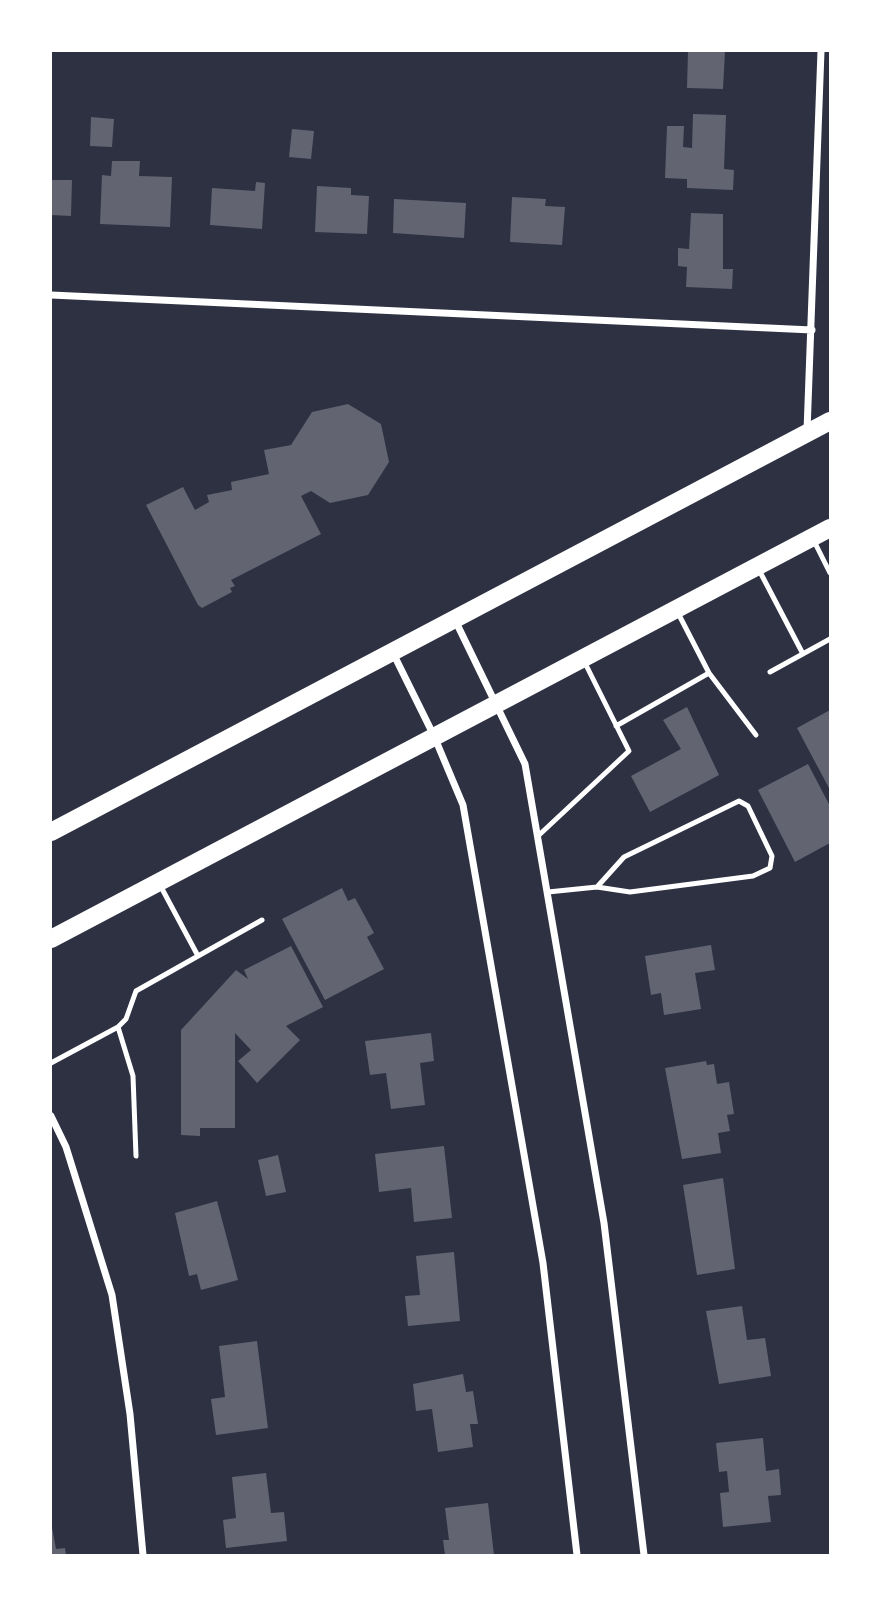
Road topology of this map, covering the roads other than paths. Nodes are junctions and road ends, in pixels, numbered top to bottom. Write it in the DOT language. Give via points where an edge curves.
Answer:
graph roads {
  1 [pos="821,51"];
  2 [pos="51,295"];
  3 [pos="811,330"];
  4 [pos="830,421"];
  5 [pos="807,433"];
  6 [pos="830,528"];
  7 [pos="812,537"];
  8 [pos="757,566"];
  9 [pos="830,573"];
  10 [pos="676,611"];
  11 [pos="455,620"];
  12 [pos="830,639"];
  13 [pos="393,653"];
  14 [pos="803,654"];
  15 [pos="582,658"];
  16 [pos="770,672"];
  17 [pos="709,673"];
  18 [pos="498,703"];
  19 [pos="616,726"];
  20 [pos="756,735"];
  21 [pos="434,736"];
  22 [pos="51,832"];
  23 [pos="538,836"];
  24 [pos="158,882"];
  25 [pos="597,887"];
  26 [pos="548,892"];
  27 [pos="262,920"];
  28 [pos="51,939"];
  29 [pos="198,956"];
  30 [pos="118,1027"];
  31 [pos="51,1063"];
  32 [pos="51,1116"];
  33 [pos="136,1156"];
  34 [pos="143,1555"];
  35 [pos="578,1555"];
  36 [pos="644,1555"];
  1 -- 3 [label="street"];
  2 -- 3 [label="street"];
  3 -- 5 [label="street"];
  4 -- 5 [label="main road"];
  5 -- 11 [label="main road"];
  6 -- 7 [label="main road"];
  7 -- 8 [label="main road"];
  7 -- 9 [label="lane"];
  8 -- 10 [label="main road"];
  8 -- 14 [label="lane"];
  10 -- 15 [label="main road"];
  10 -- 17 [label="lane"];
  11 -- 13 [label="main road"];
  11 -- 18 [label="street"];
  12 -- 14 [label="lane"];
  13 -- 21 [label="street"];
  13 -- 22 [label="main road"];
  14 -- 16 [label="lane"];
  15 -- 18 [label="main road"];
  15 -- 19 [label="lane"];
  17 -- 19 [label="lane"];
  17 -- 20 [label="lane"];
  18 -- 21 [label="main road"];
  18 -- 23 [label="street" via="525,764"];
  19 -- 23 [label="lane" via="629,751"];
  21 -- 24 [label="main road"];
  21 -- 35 [label="street" via="463,805 482,903 551,1322"];
  23 -- 26 [label="street"];
  24 -- 28 [label="main road"];
  24 -- 29 [label="lane"];
  25 -- 25 [label="lane" via="630,892 753,876 771,868 772,856 748,806 739,801 624,857"];
  25 -- 26 [label="lane"];
  26 -- 36 [label="street" via="616,1301"];
  27 -- 29 [label="lane"];
  29 -- 30 [label="lane" via="136,991 126,1019"];
  30 -- 31 [label="lane"];
  30 -- 33 [label="lane" via="133,1076"];
  32 -- 34 [label="street" via="66,1147 112,1295 130,1415"];
}
